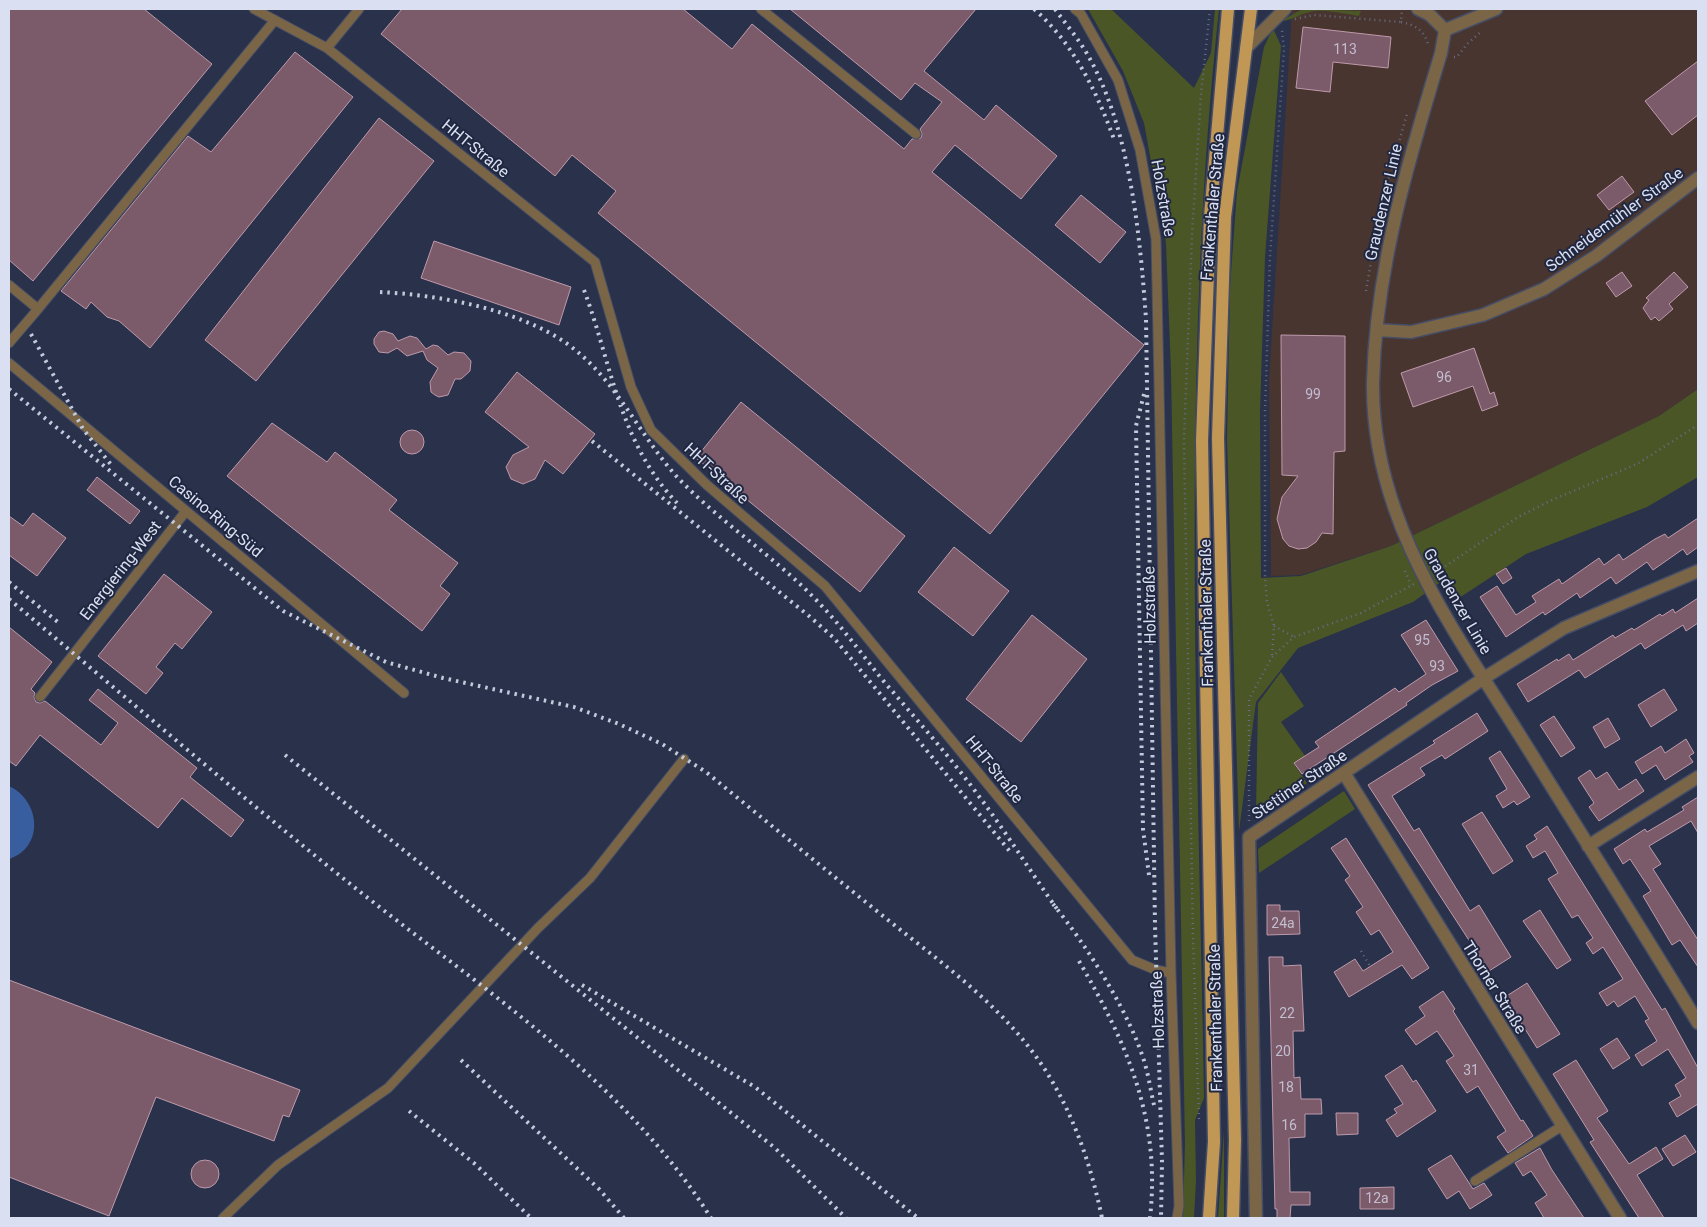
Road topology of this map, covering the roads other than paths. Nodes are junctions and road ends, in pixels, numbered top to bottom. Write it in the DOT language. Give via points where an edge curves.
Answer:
graph roads {
  1 [pos="254,9"];
  2 [pos="359,9"];
  3 [pos="761,9"];
  4 [pos="1075,9"];
  5 [pos="1228,9"];
  6 [pos="1250,9"];
  7 [pos="1285,9"];
  8 [pos="1418,9"];
  9 [pos="1496,9"];
  10 [pos="275,20"];
  11 [pos="1445,30"];
  12 [pos="327,48"];
  13 [pos="1246,48"];
  14 [pos="916,134"];
  15 [pos="1698,178"];
  16 [pos="9,285"];
  17 [pos="38,309"];
  18 [pos="1377,330"];
  19 [pos="9,343"];
  20 [pos="9,363"];
  21 [pos="186,511"];
  22 [pos="1698,571"];
  23 [pos="1484,678"];
  24 [pos="404,693"];
  25 [pos="40,697"];
  26 [pos="684,758"];
  27 [pos="1344,773"];
  28 [pos="1698,777"];
  29 [pos="1588,846"];
  30 [pos="1171,973"];
  31 [pos="1697,1020"];
  32 [pos="1562,1126"];
  33 [pos="1475,1181"];
  34 [pos="223,1218"];
  35 [pos="1177,1218"];
  36 [pos="1209,1218"];
  37 [pos="1233,1218"];
  38 [pos="1256,1218"];
  39 [pos="1620,1218"];
  1 -- 10 [label="lane, HHT-Straße"];
  2 -- 12 [label="lane"];
  3 -- 14 [label="lane"];
  4 -- 30 [label="lane, Holzstraße" via="1081,14 1118,80 1140,150 1156,240"];
  5 -- 36 [label="main road, Frankenthaler Straße" via="1210,217 1202,441 1214,1142"];
  6 -- 13 [label="main road, Frankenthaler Straße"];
  7 -- 13 [label="street"];
  8 -- 11 [label="street"];
  9 -- 11 [label="street"];
  10 -- 12 [label="lane, HHT-Straße"];
  10 -- 17 [label="lane"];
  11 -- 18 [label="street, Graudenzer Linie" via="1401,185 1383,277"];
  12 -- 30 [label="lane, HHT-Straße" via="595,262 630,387 651,430 706,485 825,586 1132,960"];
  13 -- 37 [label="main road, Frankenthaler Straße" via="1225,216 1218,438 1235,1140"];
  15 -- 18 [label="street, Schneidemühler Straße" via="1596,256 1544,289 1483,316 1411,332"];
  16 -- 17 [label="lane"];
  17 -- 19 [label="lane"];
  18 -- 23 [label="street, Graudenzer Linie" via="1373,384 1383,471 1398,523 1423,579"];
  20 -- 21 [label="lane, Casino-Ring-Süd"];
  21 -- 24 [label="lane, Casino-Ring-Süd"];
  21 -- 25 [label="lane, Energiering-West"];
  22 -- 23 [label="street, Stettiner Straße" via="1564,628"];
  23 -- 27 [label="street, Stettiner Straße"];
  23 -- 29 [label="street, Graudenzer Linie"];
  26 -- 34 [label="lane" via="590,878 538,928 388,1088 278,1165"];
  27 -- 32 [label="street, Thorner Straße"];
  27 -- 38 [label="street, Stettiner Straße" via="1249,837"];
  28 -- 29 [label="street"];
  29 -- 31 [label="street, Graudenzer Linie"];
  30 -- 35 [label="lane, Holzstraße"];
  32 -- 33 [label="lane"];
  32 -- 39 [label="street, Thorner Straße"];
}
